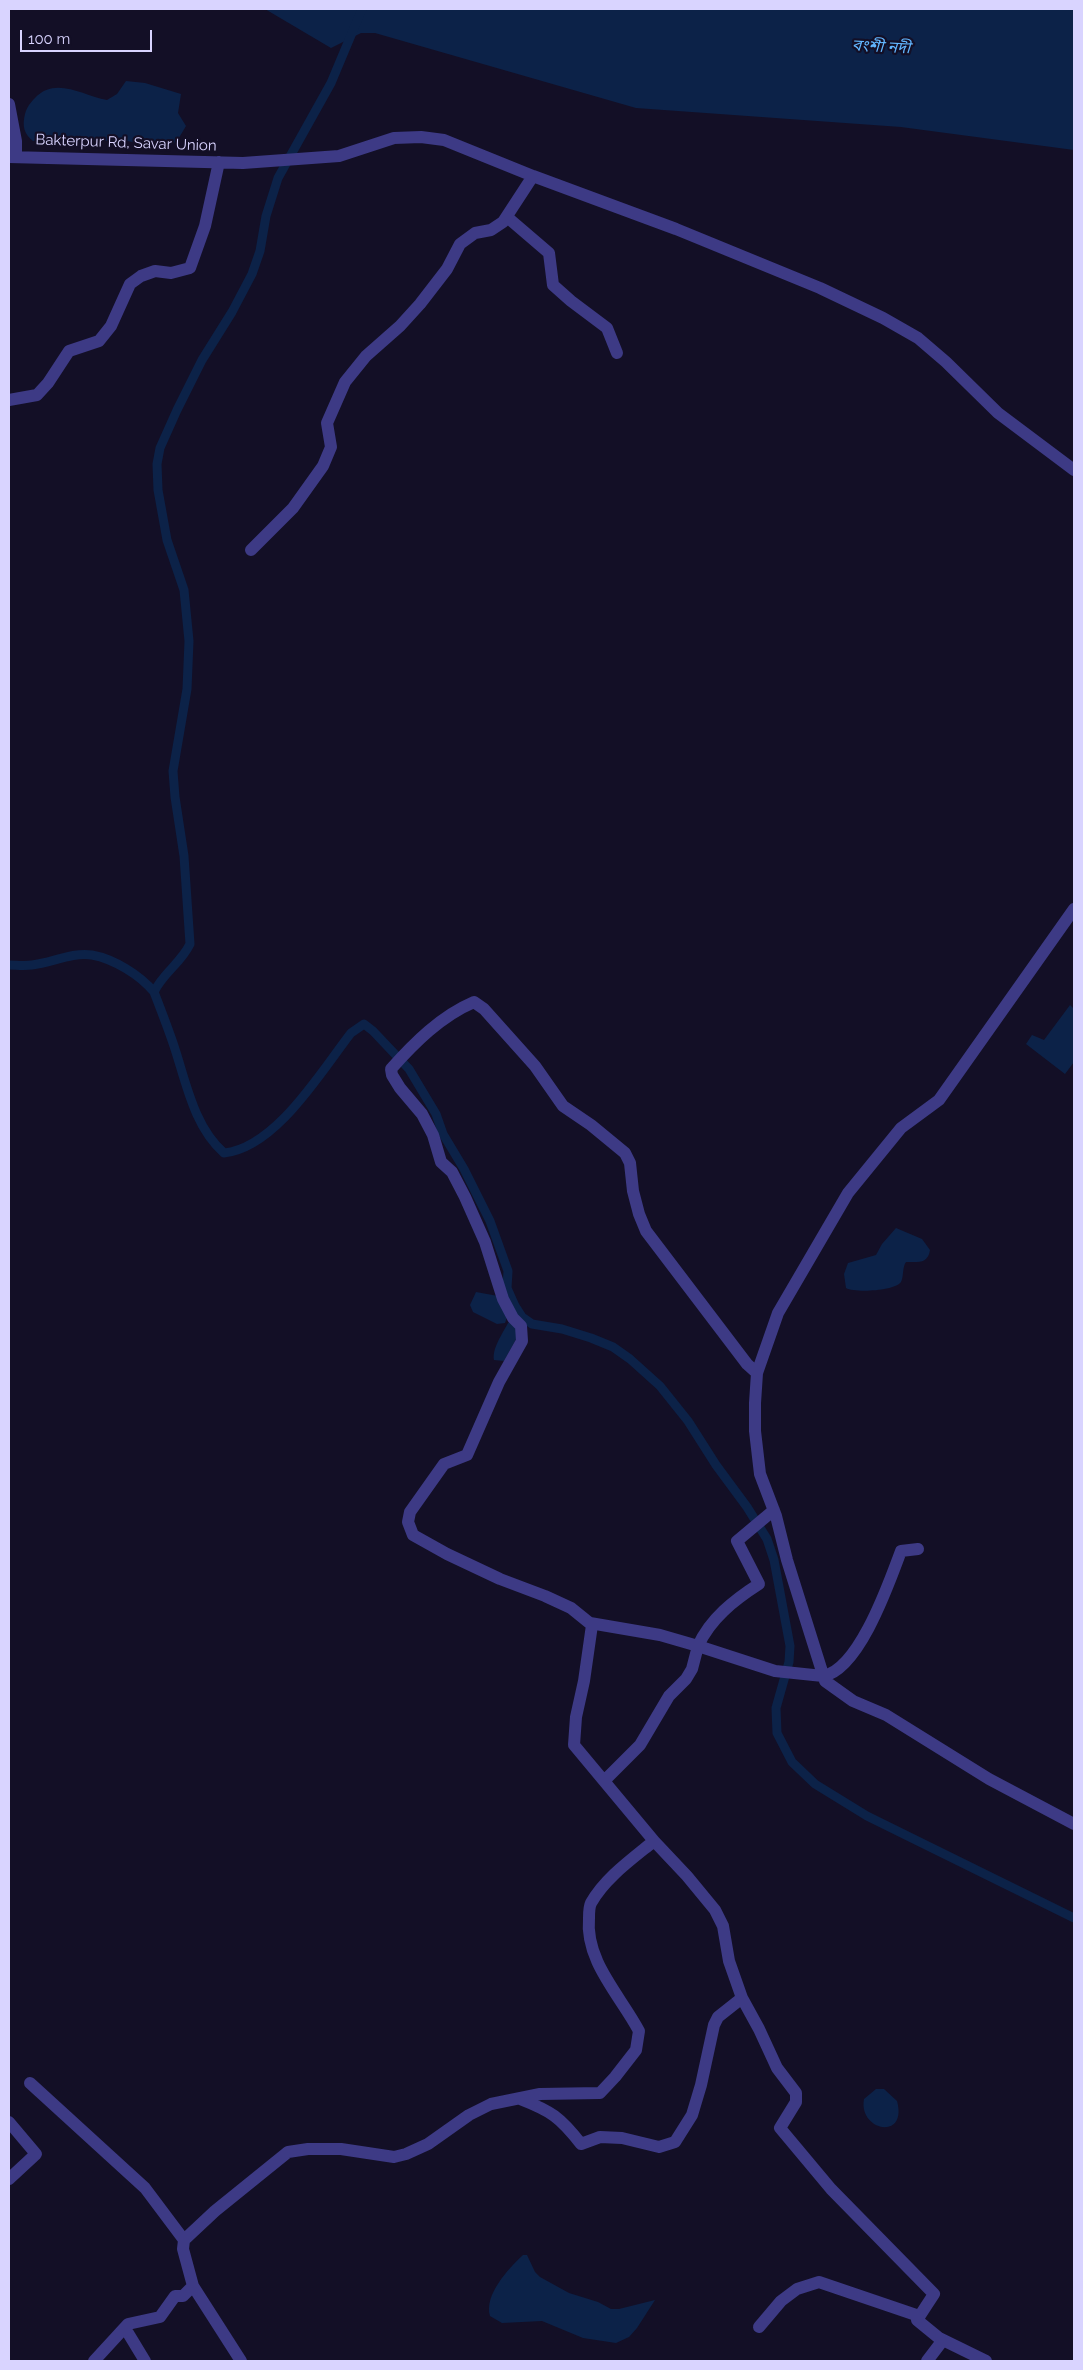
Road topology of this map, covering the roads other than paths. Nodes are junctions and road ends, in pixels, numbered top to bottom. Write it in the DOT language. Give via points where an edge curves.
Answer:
graph roads {
  1 [pos="9,104"];
  2 [pos="12,157"];
  3 [pos="219,162"];
  4 [pos="532,176"];
  5 [pos="507,217"];
  6 [pos="617,353"];
  7 [pos="9,400"];
  8 [pos="1074,470"];
  9 [pos="251,550"];
  10 [pos="1074,909"];
  11 [pos="757,1372"];
  12 [pos="774,1510"];
  13 [pos="918,1549"];
  14 [pos="590,1623"];
  15 [pos="698,1646"];
  16 [pos="823,1676"];
  17 [pos="604,1781"];
  18 [pos="1074,1824"];
  19 [pos="654,1842"];
  20 [pos="742,1998"];
  21 [pos="30,2083"];
  22 [pos="518,2098"];
  23 [pos="9,2122"];
  24 [pos="9,2179"];
  25 [pos="184,2240"];
  26 [pos="193,2286"];
  27 [pos="919,2316"];
  28 [pos="759,2327"];
  29 [pos="125,2328"];
  30 [pos="943,2340"];
  31 [pos="94,2361"];
  32 [pos="145,2361"];
  33 [pos="240,2361"];
  34 [pos="927,2361"];
  35 [pos="986,2361"];
  1 -- 2 [label="street" via="14,127"];
  2 -- 3 [label="street, Bakterpur Rd, Savar Union"];
  3 -- 4 [label="street, Bakterpur Rd, Savar Union" via="339,156 394,138 421,137 444,140"];
  3 -- 7 [label="street" via="205,226 190,268 171,273 155,272 135,280 130,284 111,326 98,341 69,351 37,395"];
  4 -- 5 [label="street"];
  4 -- 8 [label="street, Bakterpur Rd, Savar Union" via="676,229 820,288 883,318 918,338 998,413"];
  5 -- 6 [label="street" via="549,253 553,285 607,328"];
  5 -- 9 [label="street" via="491,230 475,233 460,244 447,269 420,304 366,356 345,382 327,423 331,447 323,466 293,508"];
  10 -- 11 [label="street" via="938,1100 901,1128 848,1193 778,1313"];
  11 -- 12 [label="street" via="755,1431 760,1474"];
  11 -- 14 [label="street" via="735,1349 646,1231 625,1153 563,1106 535,1066 484,1009 474,1002 458,1009 425,1035 391,1069 400,1088 422,1114 441,1162 452,1172 466,1197 485,1242 503,1299 521,1326 522,1341 499,1382 467,1455 444,1464 410,1512 408,1522 413,1535 447,1554 571,1608"];
  12 -- 15 [label="street" via="737,1541 759,1584 734,1600 704,1634"];
  12 -- 16 [label="street"];
  13 -- 16 [label="street" via="901,1551 864,1638 844,1665"];
  14 -- 15 [label="street" via="660,1635"];
  14 -- 17 [label="street" via="574,1745"];
  15 -- 16 [label="street" via="775,1671"];
  15 -- 17 [label="street" via="686,1679 669,1696 640,1745"];
  16 -- 18 [label="street" via="825,1681 853,1701 886,1715 990,1779"];
  17 -- 19 [label="street"];
  19 -- 20 [label="street" via="715,1910 723,1926 729,1961"];
  19 -- 22 [label="street" via="607,1883 590,1904 591,1948 639,2030 636,2050 600,2093 540,2094"];
  20 -- 22 [label="street" via="718,2017 714,2025 692,2115 675,2142 659,2147 622,2138 600,2137 581,2144 555,2114"];
  20 -- 27 [label="street" via="773,2061 796,2093 796,2102 780,2128 831,2189 934,2294"];
  21 -- 25 [label="street" via="145,2188"];
  22 -- 25 [label="street" via="491,2104 469,2115 428,2144 394,2157 341,2149 288,2152"];
  23 -- 24 [label="street" via="36,2154"];
  25 -- 26 [label="street" via="183,2249"];
  26 -- 29 [label="street" via="183,2296 175,2296 160,2317 128,2324"];
  26 -- 33 [label="street"];
  27 -- 28 [label="street" via="819,2282 797,2289 781,2301"];
  27 -- 30 [label="street" via="917,2320"];
  29 -- 31 [label="street"];
  29 -- 32 [label="street"];
  30 -- 34 [label="street"];
  30 -- 35 [label="street"];
}
